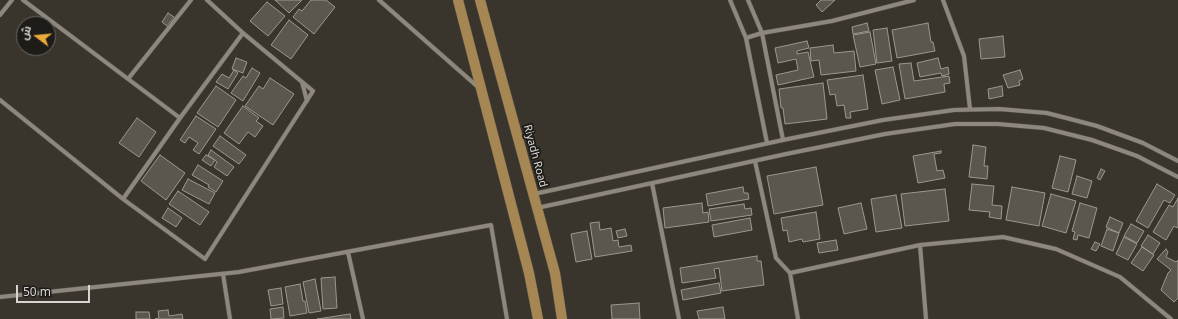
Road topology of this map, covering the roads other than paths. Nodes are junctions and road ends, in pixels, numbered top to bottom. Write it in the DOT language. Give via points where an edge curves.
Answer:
graph roads {
  1 [pos="12,0"];
  2 [pos="23,0"];
  3 [pos="191,0"];
  4 [pos="207,0"];
  5 [pos="379,0"];
  6 [pos="458,0"];
  7 [pos="480,0"];
  8 [pos="730,0"];
  9 [pos="748,0"];
  10 [pos="914,0"];
  11 [pos="944,0"];
  12 [pos="0,14"];
  13 [pos="243,33"];
  14 [pos="762,33"];
  15 [pos="746,38"];
  16 [pos="128,78"];
  17 [pos="302,82"];
  18 [pos="481,89"];
  19 [pos="0,100"];
  20 [pos="307,101"];
  21 [pos="970,110"];
  22 [pos="180,118"];
  23 [pos="783,140"];
  24 [pos="767,143"];
  25 [pos="755,161"];
  26 [pos="1178,161"];
  27 [pos="1178,177"];
  28 [pos="652,183"];
  29 [pos="533,194"];
  30 [pos="123,199"];
  31 [pos="537,208"];
  32 [pos="920,245"];
  33 [pos="348,252"];
  34 [pos="790,273"];
  35 [pos="223,274"];
  36 [pos="0,297"];
  37 [pos="230,319"];
  38 [pos="364,319"];
  39 [pos="507,319"];
  40 [pos="538,319"];
  41 [pos="562,319"];
  42 [pos="679,319"];
  43 [pos="798,319"];
  44 [pos="926,319"];
  45 [pos="1171,319"];
  1 -- 12 [label="street"];
  2 -- 16 [label="street"];
  3 -- 16 [label="street"];
  4 -- 13 [label="street"];
  5 -- 18 [label="street"];
  6 -- 18 [label="main road"];
  7 -- 29 [label="main road, Riyadh Road"];
  8 -- 15 [label="street"];
  9 -- 14 [label="street"];
  10 -- 14 [label="street" via="832,22"];
  11 -- 21 [label="street" via="964,56"];
  13 -- 17 [label="street"];
  13 -- 22 [label="street"];
  14 -- 15 [label="street"];
  14 -- 23 [label="street"];
  15 -- 24 [label="street"];
  16 -- 22 [label="street"];
  17 -- 20 [label="street"];
  17 -- 20 [label="street" via="313,91"];
  18 -- 40 [label="main road" via="529,273"];
  19 -- 30 [label="street"];
  20 -- 30 [label="street" via="205,259"];
  21 -- 23 [label="street" via="883,120"];
  21 -- 26 [label="street" via="998,109 1047,113 1097,126 1143,143"];
  22 -- 30 [label="street"];
  23 -- 24 [label="street"];
  24 -- 29 [label="street"];
  25 -- 27 [label="street" via="885,134 955,124 998,124 1044,128 1092,140 1137,156"];
  25 -- 28 [label="street"];
  25 -- 34 [label="street" via="776,258"];
  28 -- 31 [label="street"];
  28 -- 42 [label="street"];
  29 -- 31 [label="main road, Riyadh Road"];
  31 -- 41 [label="main road, Riyadh Road" via="555,273"];
  32 -- 34 [label="street"];
  32 -- 44 [label="street"];
  32 -- 45 [label="street" via="1003,237 1056,249 1120,278"];
  33 -- 35 [label="street"];
  33 -- 38 [label="street"];
  33 -- 39 [label="street" via="491,225"];
  34 -- 43 [label="street"];
  35 -- 36 [label="street"];
  35 -- 37 [label="street"];
}
